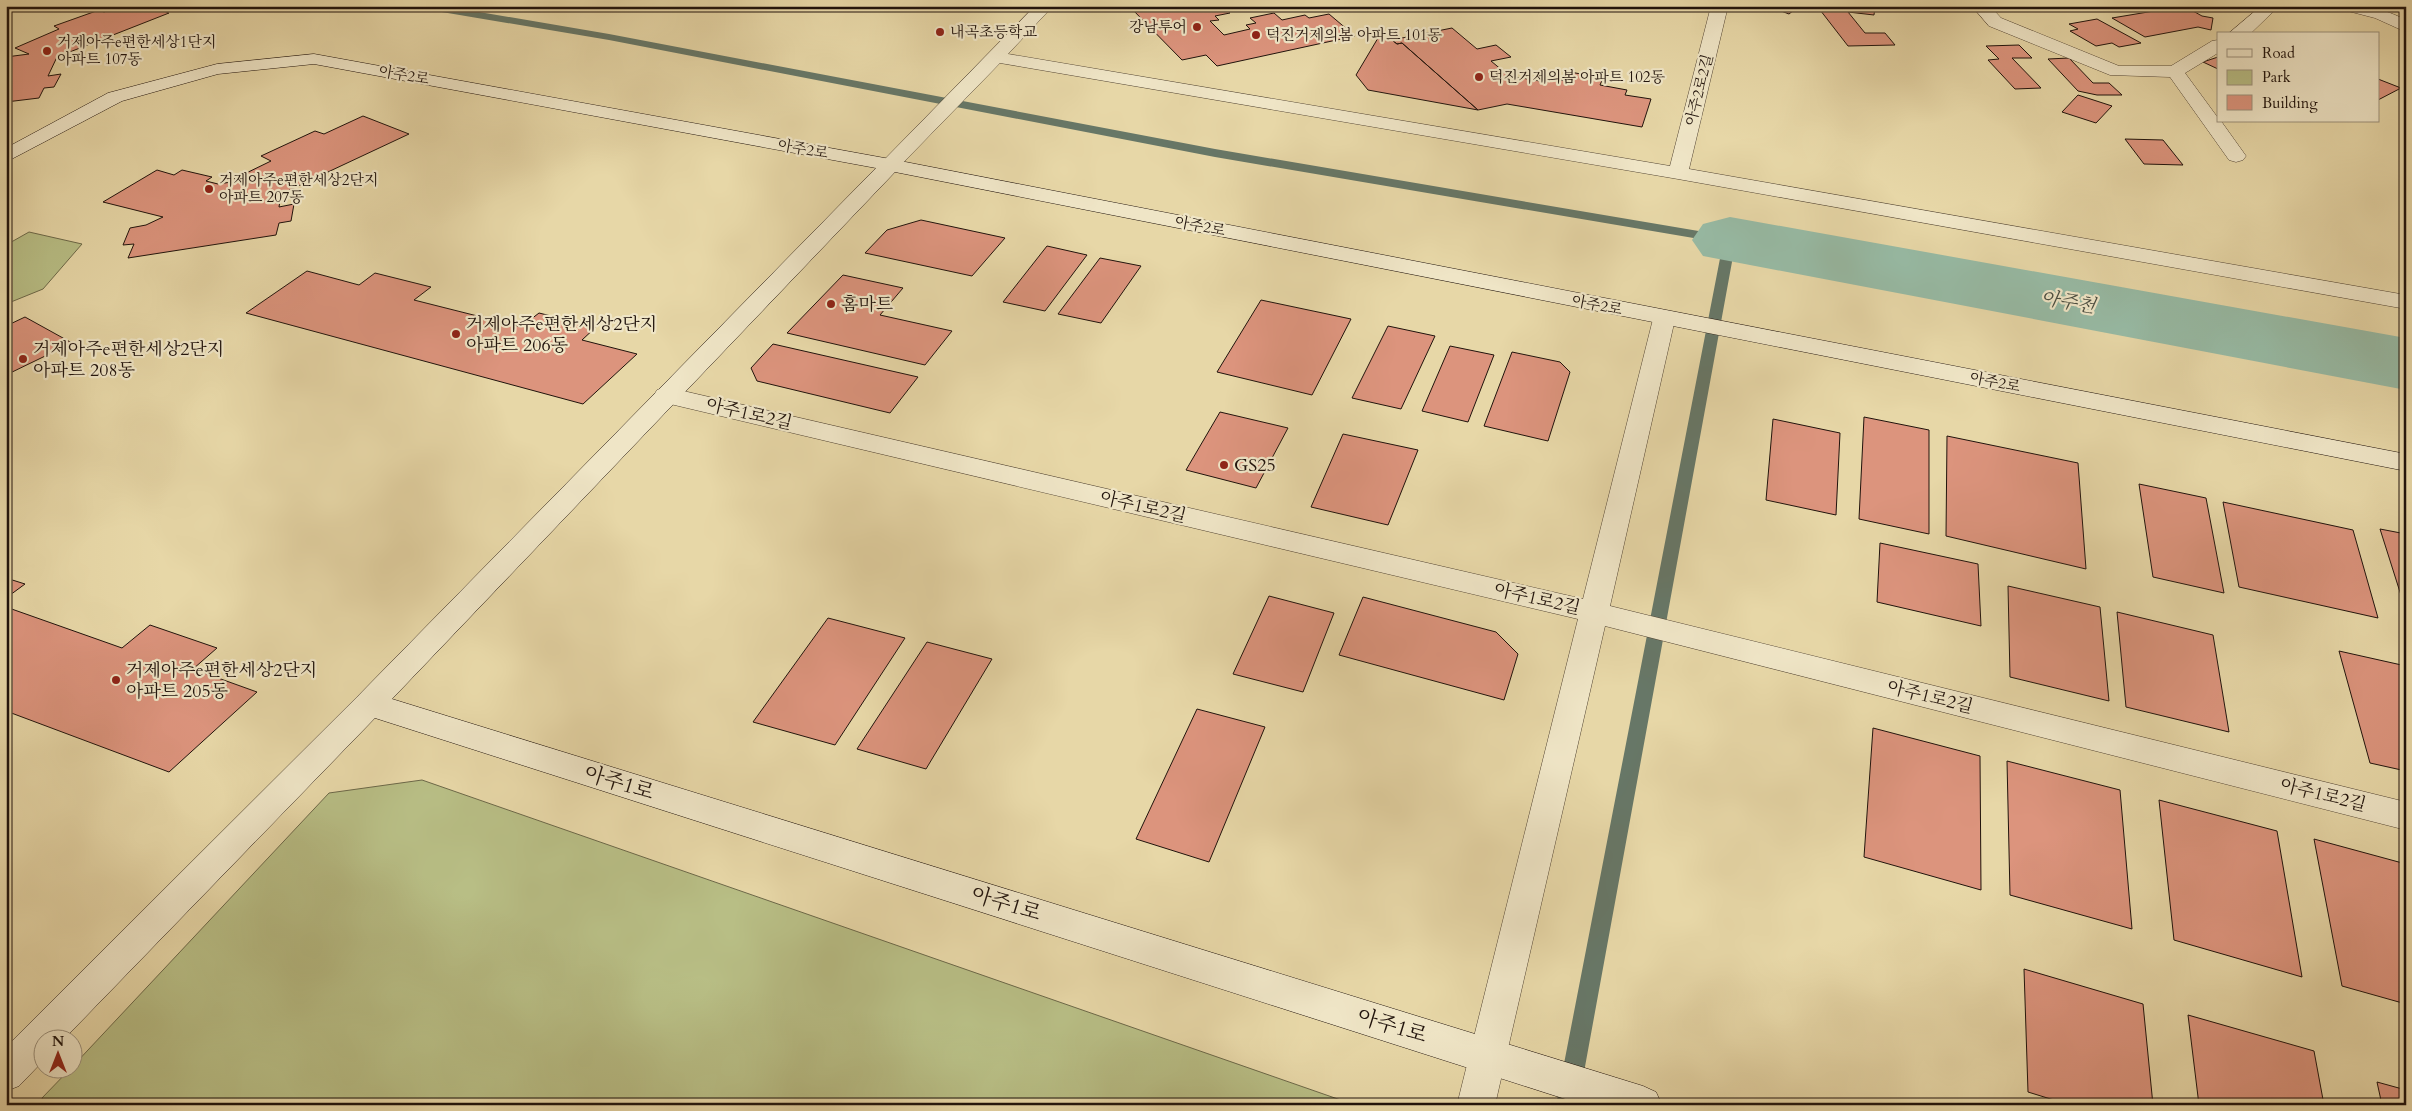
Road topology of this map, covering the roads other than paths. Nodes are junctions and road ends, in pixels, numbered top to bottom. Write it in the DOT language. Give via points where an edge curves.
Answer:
graph roads {
  1 [pos="1045,6"];
  2 [pos="1720,6"];
  3 [pos="1980,6"];
  4 [pos="2271,6"];
  5 [pos="2350,6"];
  6 [pos="2406,27"];
  7 [pos="2240,32"];
  8 [pos="2217,46"];
  9 [pos="996,57"];
  10 [pos="2175,72"];
  11 [pos="6,156"];
  12 [pos="2236,156"];
  13 [pos="890,165"];
  14 [pos="1678,173"];
  15 [pos="2406,302"];
  16 [pos="1664,318"];
  17 [pos="666,395"];
  18 [pos="2406,463"];
  19 [pos="1593,612"];
  20 [pos="369,704"];
  21 [pos="2406,816"];
  22 [pos="1489,1056"];
  23 [pos="6,1073"];
  24 [pos="1476,1105"];
  25 [pos="1643,1105"];
  1 -- 9 [label="street"];
  2 -- 14 [label="street, 아주2로2길"];
  3 -- 10 [label="street" via="1995,22 2116,70"];
  4 -- 7 [label="street"];
  5 -- 6 [label="street" via="2380,14"];
  8 -- 10 [label="street"];
  9 -- 13 [label="street"];
  9 -- 14 [label="street"];
  10 -- 12 [label="street"];
  11 -- 13 [label="street, 아주2로" via="115,97 217,69 314,59"];
  13 -- 16 [label="street, 아주2로"];
  13 -- 17 [label="street"];
  14 -- 15 [label="street"];
  16 -- 18 [label="street, 아주2로"];
  16 -- 19 [label="street"];
  17 -- 19 [label="street, 아주1로2길"];
  17 -- 20 [label="street"];
  19 -- 21 [label="street, 아주1로2길"];
  19 -- 22 [label="street"];
  20 -- 22 [label="street, 아주1로"];
  20 -- 23 [label="street"];
  22 -- 24 [label="street"];
  22 -- 25 [label="street, 아주1로"];
}
